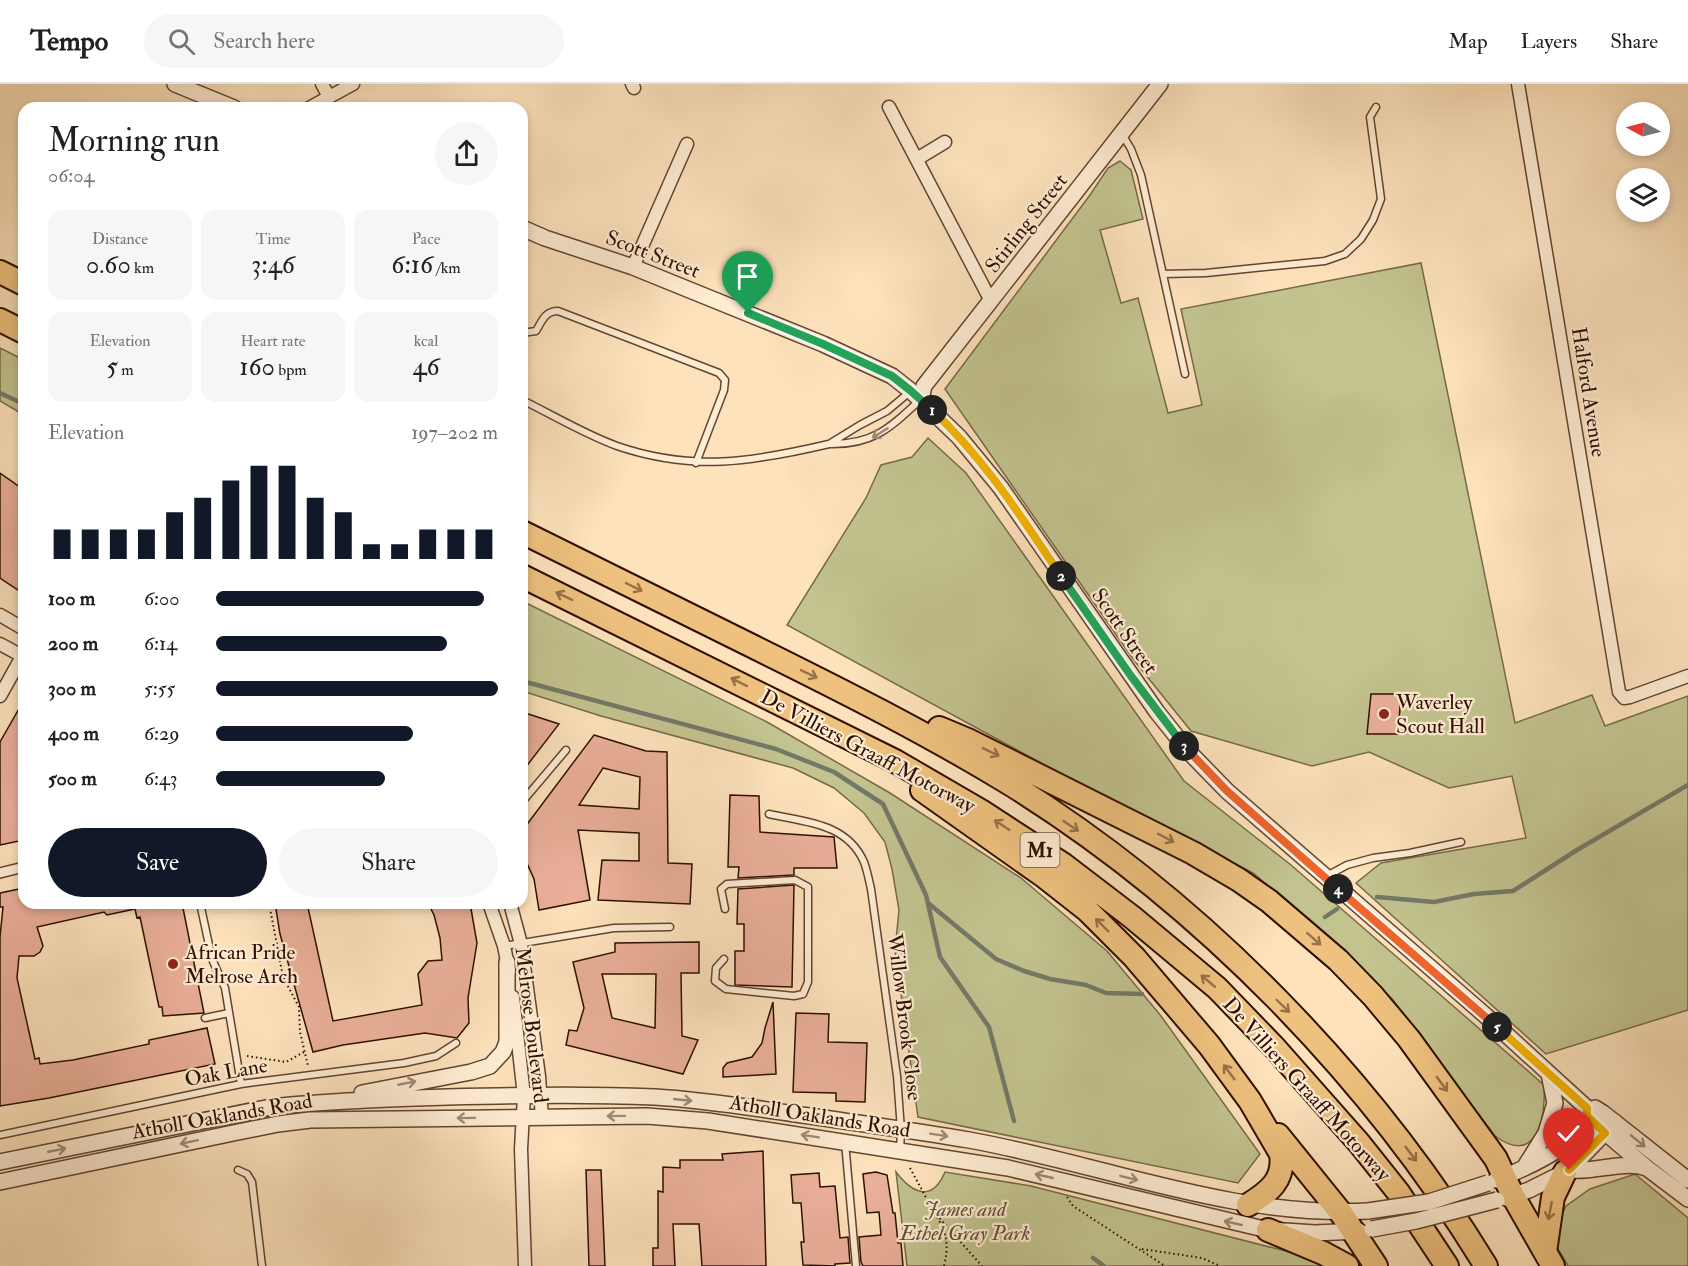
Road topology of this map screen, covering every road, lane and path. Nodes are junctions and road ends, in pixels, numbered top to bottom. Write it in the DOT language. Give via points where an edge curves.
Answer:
graph roads {
  1 [pos="175,84"];
  2 [pos="322,84"];
  3 [pos="353,84"];
  4 [pos="1160,84"];
  5 [pos="1518,84"];
  6 [pos="329,97"];
  7 [pos="219,102"];
  8 [pos="320,102"];
  9 [pos="889,107"];
  10 [pos="1376,107"];
  11 [pos="1122,134"];
  12 [pos="945,142"];
  13 [pos="687,144"];
  14 [pos="917,159"];
  15 [pos="528,231"];
  16 [pos="633,267"];
  17 [pos="0,272"];
  18 [pos="1164,274"];
  19 [pos="18,281"];
  20 [pos="991,301"];
  21 [pos="0,320"];
  22 [pos="18,329"];
  23 [pos="528,332"];
  24 [pos="1185,374"];
  25 [pos="919,392"];
  26 [pos="528,403"];
  27 [pos="828,444"];
  28 [pos="696,463"];
  29 [pos="528,535"];
  30 [pos="528,579"];
  31 [pos="0,615"];
  32 [pos="18,626"];
  33 [pos="0,644"];
  34 [pos="18,652"];
  35 [pos="18,665"];
  36 [pos="1688,676"];
  37 [pos="0,696"];
  38 [pos="859,699"];
  39 [pos="566,750"];
  40 [pos="895,761"];
  41 [pos="528,795"];
  42 [pos="769,814"];
  43 [pos="1461,842"];
  44 [pos="18,868"];
  45 [pos="0,873"];
  46 [pos="1325,877"];
  47 [pos="201,909"];
  48 [pos="270,909"];
  49 [pos="491,909"];
  50 [pos="512,909"];
  51 [pos="725,909"];
  52 [pos="670,927"];
  53 [pos="521,944"];
  54 [pos="504,946"];
  55 [pos="724,959"];
  56 [pos="507,962"];
  57 [pos="283,976"];
  58 [pos="277,978"];
  59 [pos="229,1013"];
  60 [pos="205,1018"];
  61 [pos="456,1043"];
  62 [pos="303,1052"];
  63 [pos="236,1058"];
  64 [pos="1549,1074"];
  65 [pos="310,1075"];
  66 [pos="241,1084"];
  67 [pos="541,1095"];
  68 [pos="524,1096"];
  69 [pos="330,1101"];
  70 [pos="1250,1101"];
  71 [pos="524,1118"];
  72 [pos="542,1118"];
  73 [pos="1601,1120"];
  74 [pos="901,1130"];
  75 [pos="0,1135"];
  76 [pos="845,1142"];
  77 [pos="900,1150"];
  78 [pos="0,1162"];
  79 [pos="1647,1168"];
  80 [pos="238,1170"];
  81 [pos="1567,1171"];
  82 [pos="1051,1178"];
  83 [pos="1688,1180"];
  84 [pos="0,1182"];
  85 [pos="1505,1185"];
  86 [pos="1688,1199"];
  87 [pos="1248,1204"];
  88 [pos="934,1212"];
  89 [pos="1341,1213"];
  90 [pos="1268,1230"];
  91 [pos="1363,1230"];
  92 [pos="1138,1249"];
  93 [pos="1549,1259"];
  94 [pos="262,1266"];
  95 [pos="525,1266"];
  96 [pos="856,1266"];
  97 [pos="944,1266"];
  98 [pos="982,1266"];
  99 [pos="1165,1266"];
  100 [pos="1220,1266"];
  101 [pos="1347,1266"];
  102 [pos="1376,1266"];
  103 [pos="1447,1266"];
  104 [pos="1486,1266"];
  1 -- 7 [label="street"];
  2 -- 6 [label="street"];
  3 -- 6 [label="street"];
  4 -- 11 [label="street, Stirling Street"];
  5 -- 36 [label="street, Halford Avenue" via="1621,696 1630,697"];
  6 -- 8 [label="street"];
  9 -- 14 [label="street"];
  10 -- 18 [label="lane" via="1370,117 1380,187 1378,210 1361,238 1345,254 1313,262"];
  11 -- 18 [label="lane" via="1141,175"];
  11 -- 20 [label="street, Stirling Street"];
  12 -- 14 [label="street"];
  13 -- 16 [label="street"];
  14 -- 20 [label="street"];
  15 -- 16 [label="street, Scott Street"];
  16 -- 25 [label="street, Scott Street" via="823,344"];
  17 -- 19 [label="highway"];
  18 -- 24 [label="lane"];
  20 -- 25 [label="street, Stirling Street"];
  21 -- 22 [label="highway"];
  23 -- 28 [label="lane" via="536,330 551,311 558,311 719,373 725,380 724,390"];
  25 -- 27 [label="lane"];
  25 -- 27 [label="lane, one-way" via="892,425 869,440"];
  25 -- 46 [label="street, Scott Street" via="1001,488 1131,676 1189,752"];
  26 -- 28 [label="lane" via="616,445"];
  27 -- 28 [label="lane" via="752,460"];
  29 -- 38 [label="highway, M1, one-way"];
  40 -- 30 [label="highway, De Villiers Graaff Motorway / M1, one-way"];
  31 -- 32 [label="street"];
  33 -- 34 [label="street"];
  35 -- 37 [label="street"];
  38 -- 85 [label="highway, one-way" via="970,741 1147,828 1269,901 1373,996 1496,1159"];
  38 -- 104 [label="highway, M1, one-way" via="955,751 1070,825 1147,882 1231,956 1299,1021 1407,1148"];
  39 -- 41 [label="lane"];
  70 -- 40 [label="highway, one-way" via="1166,993 1087,910 928,796"];
  103 -- 40 [label="highway, De Villiers Graaff Motorway / M1, one-way" via="1398,1192 1359,1143 1217,988 1064,865"];
  42 -- 74 [label="lane, Willow Brook Close" via="832,828 845,836 863,861 871,889"];
  43 -- 46 [label="lane" via="1373,858 1347,865"];
  44 -- 45 [label="street"];
  46 -- 64 [label="street, Scott Street"];
  47 -- 59 [label="lane"];
  48 -- 57 [label="path"];
  49 -- 54 [label="street, Melrose Boulevard"];
  50 -- 53 [label="street, Melrose Boulevard"];
  51 -- 55 [label="lane" via="721,889 727,884 795,880 808,887 808,981 803,994 794,996 726,989 715,981 716,968"];
  52 -- 53 [label="lane" via="614,928"];
  53 -- 54 [label="lane"];
  53 -- 67 [label="street, Melrose Boulevard"];
  54 -- 56 [label="street, Melrose Boulevard"];
  56 -- 68 [label="street, Melrose Boulevard"];
  69 -- 56 [label="street, one-way" via="471,1072 496,1061 507,1042"];
  57 -- 58 [label="path"];
  57 -- 62 [label="path" via="299,1008"];
  59 -- 60 [label="lane"];
  59 -- 63 [label="lane"];
  61 -- 65 [label="lane, Oak Lane" via="436,1056 405,1063"];
  62 -- 63 [label="path" via="286,1062"];
  62 -- 65 [label="path"];
  63 -- 66 [label="lane"];
  64 -- 73 [label="street, Scott Street"];
  64 -- 85 [label="street" via="1555,1103 1546,1133"];
  65 -- 66 [label="lane, Oak Lane"];
  66 -- 75 [label="lane, Oak Lane"];
  67 -- 68 [label="street, Atholl Oaklands Road"];
  67 -- 72 [label="street, Melrose Boulevard"];
  67 -- 74 [label="street, Atholl Oaklands Road, one-way" via="656,1097"];
  68 -- 69 [label="street, Atholl Oaklands Road"];
  68 -- 71 [label="street, Melrose Boulevard"];
  78 -- 69 [label="street, Atholl Oaklands Road, one-way" via="271,1107"];
  70 -- 87 [label="highway" via="1276,1142 1282,1162 1280,1177 1272,1188"];
  70 -- 89 [label="highway"];
  71 -- 72 [label="street, Atholl Oaklands Road"];
  71 -- 84 [label="street, Atholl Oaklands Road, one-way" via="326,1119 278,1124"];
  71 -- 95 [label="street, Melrose Boulevard" via="521,1149"];
  76 -- 72 [label="street, Atholl Oaklands Road, one-way" via="673,1117"];
  73 -- 79 [label="street"];
  73 -- 81 [label="street, Atholl Oaklands Road"];
  73 -- 83 [label="street, one-way"];
  73 -- 85 [label="street, Atholl Oaklands Road"];
  74 -- 77 [label="lane, Willow Brook Close"];
  74 -- 87 [label="street, Atholl Oaklands Road, one-way" via="1026,1151"];
  76 -- 77 [label="street, Atholl Oaklands Road"];
  76 -- 96 [label="lane"];
  82 -- 77 [label="street, Atholl Oaklands Road, one-way"];
  77 -- 88 [label="path"];
  79 -- 81 [label="street" via="1635,1164"];
  79 -- 86 [label="street"];
  80 -- 94 [label="lane" via="248,1174 252,1182"];
  81 -- 85 [label="street, Atholl Oaklands Road"];
  81 -- 93 [label="highway, one-way" via="1553,1197"];
  90 -- 82 [label="street, Atholl Oaklands Road, one-way"];
  82 -- 92 [label="path" via="1074,1206"];
  85 -- 89 [label="street, Atholl Oaklands Road, bridge" via="1429,1202"];
  85 -- 91 [label="street, Atholl Oaklands Road, bridge" via="1416,1221"];
  85 -- 93 [label="highway"];
  87 -- 89 [label="street, Atholl Oaklands Road"];
  88 -- 97 [label="path" via="948,1241"];
  88 -- 98 [label="path"];
  89 -- 91 [label="highway"];
  90 -- 91 [label="street, Atholl Oaklands Road"];
  90 -- 101 [label="highway"];
  91 -- 102 [label="highway"];
  92 -- 99 [label="path"];
  92 -- 100 [label="path" via="1202,1258"];
}
